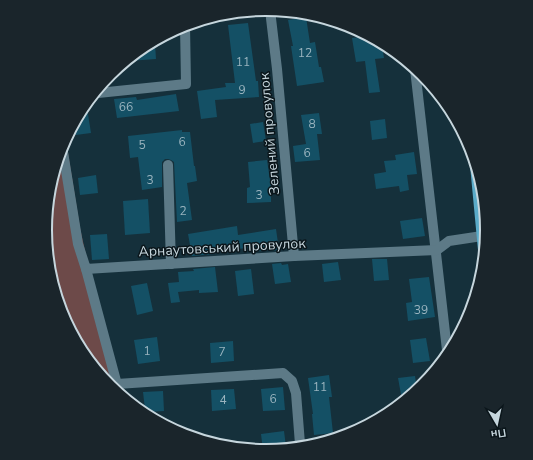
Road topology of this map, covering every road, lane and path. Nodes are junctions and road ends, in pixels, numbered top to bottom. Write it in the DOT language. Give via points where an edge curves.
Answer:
graph roads {
  1 [pos="271,16"];
  2 [pos="185,32"];
  3 [pos="416,77"];
  4 [pos="103,92"];
  5 [pos="64,160"];
  6 [pos="168,166"];
  7 [pos="480,236"];
  8 [pos="437,250"];
  9 [pos="294,256"];
  10 [pos="171,264"];
  11 [pos="86,269"];
  12 [pos="447,345"];
  13 [pos="117,383"];
  14 [pos="122,388"];
  15 [pos="300,441"];
  1 -- 9 [label="street, Зелений провулок"];
  2 -- 4 [label="street" via="186,84"];
  3 -- 8 [label="street"];
  5 -- 11 [label="street" via="78,244"];
  6 -- 10 [label="street"];
  7 -- 8 [label="street, Арнаутовський провулок" via="449,241"];
  8 -- 9 [label="street, Арнаутовський провулок"];
  8 -- 12 [label="street"];
  9 -- 10 [label="street, Арнаутовський провулок"];
  10 -- 11 [label="street, Арнаутовський провулок"];
  11 -- 13 [label="street"];
  14 -- 15 [label="street" via="283,373 292,381 296,393"];
}
